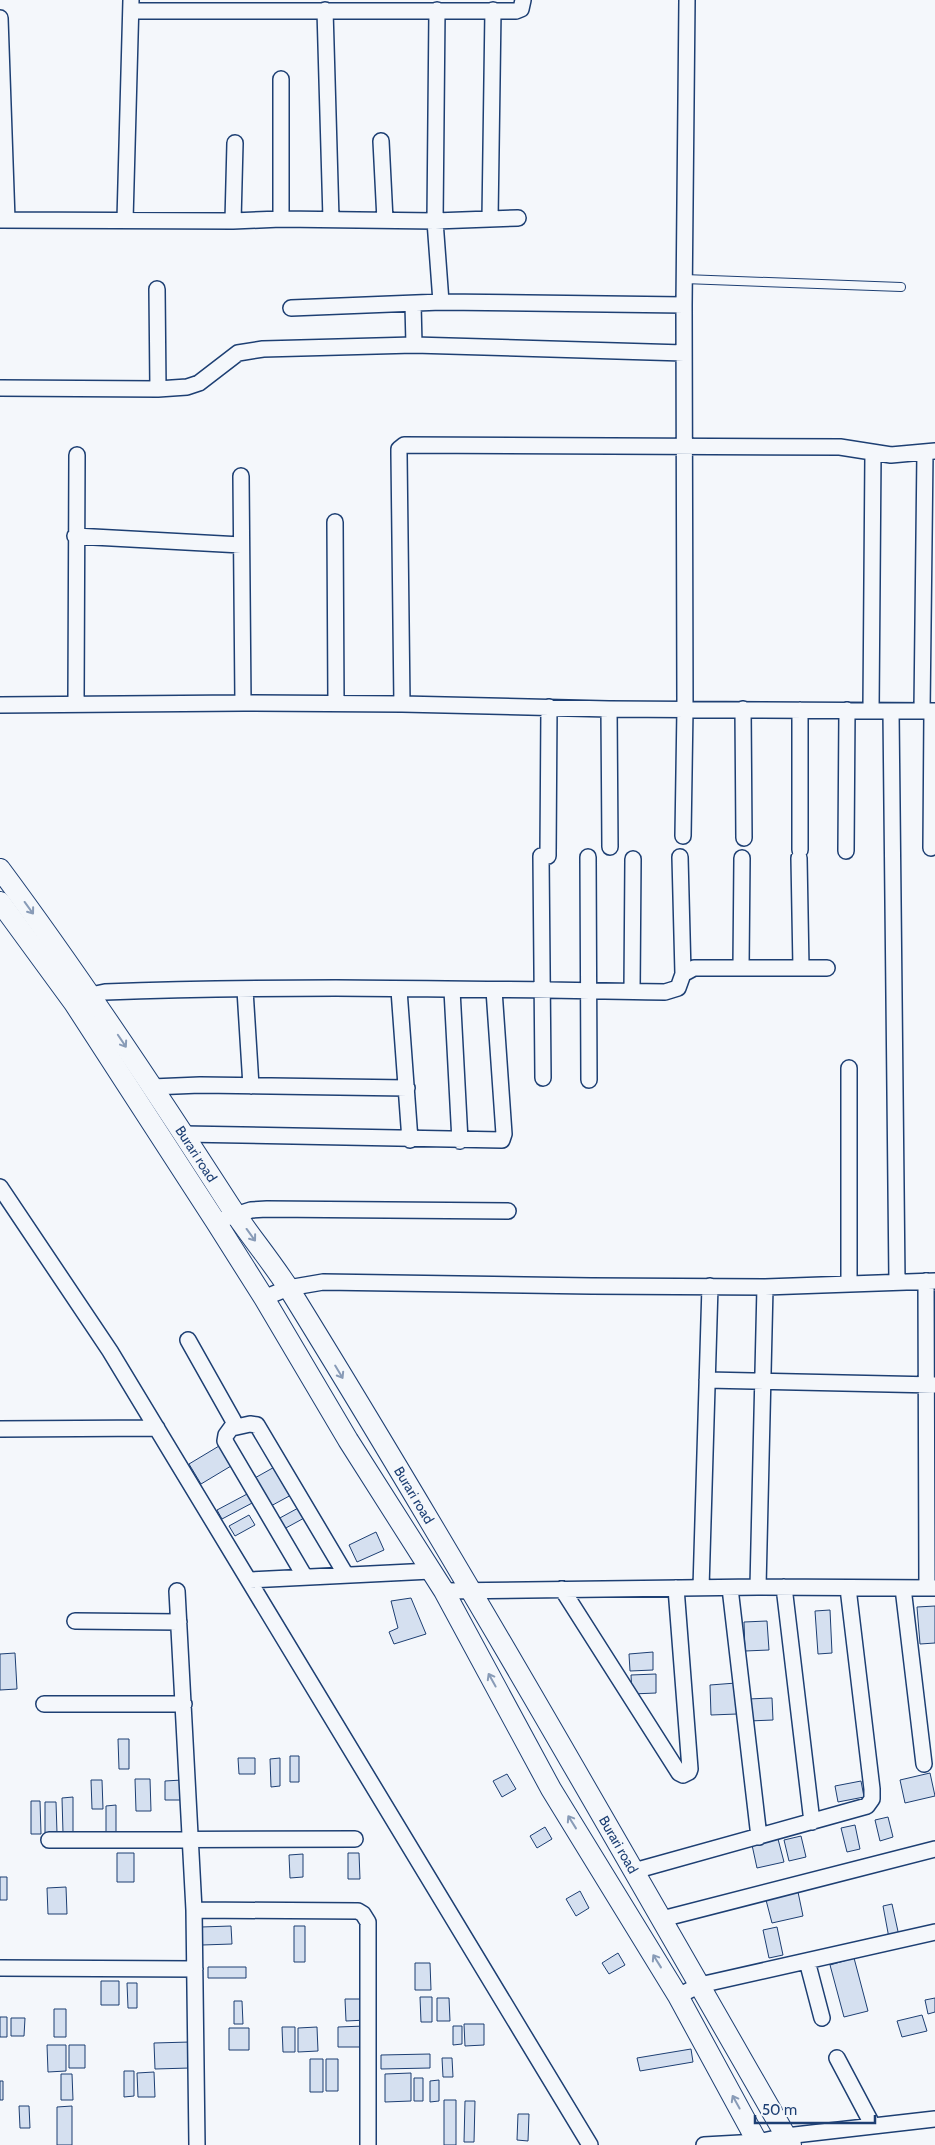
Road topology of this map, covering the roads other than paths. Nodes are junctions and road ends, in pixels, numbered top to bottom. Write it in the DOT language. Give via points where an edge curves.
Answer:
graph roads {
  1 [pos="523,0"];
  2 [pos="687,0"];
  3 [pos="131,5"];
  4 [pos="325,10"];
  5 [pos="437,10"];
  6 [pos="492,10"];
  7 [pos="0,18"];
  8 [pos="281,79"];
  9 [pos="381,141"];
  10 [pos="235,143"];
  11 [pos="518,218"];
  12 [pos="280,219"];
  13 [pos="331,219"];
  14 [pos="490,219"];
  15 [pos="3,220"];
  16 [pos="125,220"];
  17 [pos="385,220"];
  18 [pos="233,221"];
  19 [pos="435,221"];
  20 [pos="684,279"];
  21 [pos="901,287"];
  22 [pos="157,289"];
  23 [pos="441,302"];
  24 [pos="412,304"];
  25 [pos="684,304"];
  26 [pos="291,308"];
  27 [pos="414,345"];
  28 [pos="684,353"];
  29 [pos="0,388"];
  30 [pos="158,389"];
  31 [pos="684,447"];
  32 [pos="930,451"];
  33 [pos="873,453"];
  34 [pos="77,455"];
  35 [pos="241,476"];
  36 [pos="334,522"];
  37 [pos="75,536"];
  38 [pos="241,545"];
  39 [pos="76,703"];
  40 [pos="243,703"];
  41 [pos="336,704"];
  42 [pos="402,704"];
  43 [pos="0,705"];
  44 [pos="549,707"];
  45 [pos="609,709"];
  46 [pos="685,709"];
  47 [pos="743,709"];
  48 [pos="800,710"];
  49 [pos="847,710"];
  50 [pos="871,710"];
  51 [pos="890,711"];
  52 [pos="930,711"];
  53 [pos="683,836"];
  54 [pos="744,838"];
  55 [pos="610,847"];
  56 [pos="931,848"];
  57 [pos="846,851"];
  58 [pos="680,856"];
  59 [pos="588,857"];
  60 [pos="742,858"];
  61 [pos="633,859"];
  62 [pos="0,869"];
  63 [pos="0,902"];
  64 [pos="741,968"];
  65 [pos="801,968"];
  66 [pos="827,968"];
  67 [pos="684,974"];
  68 [pos="245,990"];
  69 [pos="399,990"];
  70 [pos="452,990"];
  71 [pos="494,990"];
  72 [pos="541,990"];
  73 [pos="589,991"];
  74 [pos="632,991"];
  75 [pos="83,998"];
  76 [pos="849,1068"];
  77 [pos="543,1078"];
  78 [pos="588,1080"];
  79 [pos="251,1086"];
  80 [pos="152,1087"];
  81 [pos="406,1088"];
  82 [pos="184,1134"];
  83 [pos="410,1140"];
  84 [pos="460,1140"];
  85 [pos="0,1187"];
  86 [pos="508,1211"];
  87 [pos="236,1214"];
  88 [pos="216,1222"];
  89 [pos="930,1281"];
  90 [pos="897,1282"];
  91 [pos="849,1283"];
  92 [pos="710,1286"];
  93 [pos="765,1286"];
  94 [pos="288,1288"];
  95 [pos="264,1298"];
  96 [pos="188,1340"];
  97 [pos="708,1380"];
  98 [pos="763,1381"];
  99 [pos="931,1385"];
  100 [pos="157,1428"];
  101 [pos="232,1428"];
  102 [pos="0,1429"];
  103 [pos="431,1572"];
  104 [pos="346,1575"];
  105 [pos="305,1577"];
  106 [pos="250,1580"];
  107 [pos="758,1587"];
  108 [pos="784,1587"];
  109 [pos="676,1588"];
  110 [pos="702,1588"];
  111 [pos="730,1588"];
  112 [pos="848,1588"];
  113 [pos="903,1588"];
  114 [pos="931,1588"];
  115 [pos="562,1589"];
  116 [pos="177,1590"];
  117 [pos="470,1590"];
  118 [pos="444,1591"];
  119 [pos="75,1621"];
  120 [pos="179,1622"];
  121 [pos="44,1704"];
  122 [pos="184,1704"];
  123 [pos="924,1764"];
  124 [pos="812,1822"];
  125 [pos="759,1836"];
  126 [pos="355,1839"];
  127 [pos="49,1840"];
  128 [pos="191,1840"];
  129 [pos="935,1849"];
  130 [pos="634,1871"];
  131 [pos="194,1910"];
  132 [pos="662,1919"];
  133 [pos="935,1932"];
  134 [pos="807,1961"];
  135 [pos="0,1968"];
  136 [pos="195,1969"];
  137 [pos="700,1985"];
  138 [pos="678,1996"];
  139 [pos="822,2018"];
  140 [pos="837,2058"];
  141 [pos="935,2119"];
  142 [pos="873,2126"];
  143 [pos="788,2140"];
  144 [pos="759,2143"];
  145 [pos="197,2145"];
  146 [pos="368,2145"];
  147 [pos="590,2145"];
  148 [pos="704,2145"];
  1 -- 6 [label="street" via="521,9 516,11"];
  2 -- 20 [label="street"];
  3 -- 4 [label="street"];
  3 -- 16 [label="street"];
  4 -- 5 [label="street"];
  4 -- 13 [label="street"];
  5 -- 6 [label="street"];
  5 -- 19 [label="street"];
  6 -- 14 [label="street"];
  7 -- 15 [label="street"];
  8 -- 12 [label="street"];
  9 -- 17 [label="street"];
  10 -- 18 [label="street"];
  11 -- 14 [label="street"];
  12 -- 13 [label="street"];
  12 -- 18 [label="street"];
  13 -- 17 [label="street"];
  14 -- 19 [label="street"];
  15 -- 16 [label="street"];
  16 -- 18 [label="street"];
  17 -- 19 [label="street"];
  19 -- 23 [label="street"];
  20 -- 21 [label="lane"];
  20 -- 25 [label="street"];
  22 -- 30 [label="street"];
  23 -- 24 [label="street"];
  23 -- 25 [label="street"];
  24 -- 26 [label="street"];
  24 -- 27 [label="street"];
  25 -- 28 [label="street"];
  27 -- 28 [label="street"];
  27 -- 30 [label="street" via="247,350 232,356 194,385"];
  28 -- 31 [label="street"];
  29 -- 30 [label="street"];
  31 -- 33 [label="street" via="840,447"];
  31 -- 42 [label="street" via="401,447 398,454"];
  31 -- 46 [label="street"];
  32 -- 33 [label="street" via="905,455"];
  32 -- 52 [label="street"];
  33 -- 50 [label="street"];
  34 -- 37 [label="street"];
  35 -- 38 [label="street"];
  36 -- 41 [label="street"];
  37 -- 38 [label="street"];
  37 -- 39 [label="street"];
  38 -- 40 [label="street"];
  39 -- 40 [label="street"];
  39 -- 43 [label="street"];
  40 -- 41 [label="street"];
  41 -- 42 [label="street"];
  42 -- 44 [label="street"];
  44 -- 45 [label="street"];
  44 -- 72 [label="street" via="548,856 541,856"];
  45 -- 46 [label="street"];
  45 -- 55 [label="street"];
  46 -- 47 [label="street"];
  46 -- 53 [label="street"];
  47 -- 48 [label="street"];
  47 -- 54 [label="street"];
  48 -- 49 [label="street"];
  48 -- 65 [label="street"];
  49 -- 50 [label="street"];
  49 -- 57 [label="street"];
  50 -- 51 [label="street"];
  51 -- 52 [label="street"];
  51 -- 90 [label="street"];
  52 -- 56 [label="street"];
  58 -- 67 [label="street"];
  59 -- 73 [label="street"];
  60 -- 64 [label="street"];
  61 -- 74 [label="street"];
  62 -- 75 [label="main road, Burari road, one-way"];
  63 -- 75 [label="main road, Burari road"];
  64 -- 65 [label="street"];
  64 -- 67 [label="street" via="694,968"];
  65 -- 66 [label="street"];
  67 -- 74 [label="street" via="678,988 673,990"];
  68 -- 69 [label="street"];
  68 -- 75 [label="street" via="119,992"];
  68 -- 79 [label="street"];
  69 -- 70 [label="street"];
  69 -- 81 [label="street"];
  70 -- 71 [label="street"];
  70 -- 84 [label="street"];
  71 -- 72 [label="street"];
  71 -- 84 [label="street" via="504,1134 502,1140 495,1142"];
  72 -- 73 [label="street"];
  72 -- 77 [label="street"];
  73 -- 74 [label="street"];
  73 -- 78 [label="street"];
  75 -- 80 [label="main road, Burari road, one-way"];
  75 -- 88 [label="main road, Burari road"];
  76 -- 91 [label="street"];
  79 -- 80 [label="street"];
  79 -- 81 [label="street"];
  80 -- 82 [label="main road, Burari road"];
  81 -- 83 [label="street"];
  82 -- 83 [label="street"];
  82 -- 87 [label="main road, Burari road"];
  83 -- 84 [label="street"];
  85 -- 100 [label="street"];
  86 -- 87 [label="street" via="267,1209"];
  87 -- 88 [label="street"];
  87 -- 94 [label="main road, Burari road, one-way"];
  88 -- 95 [label="main road, Burari road"];
  89 -- 90 [label="street"];
  89 -- 99 [label="street"];
  90 -- 91 [label="street"];
  91 -- 93 [label="street"];
  92 -- 93 [label="street"];
  92 -- 94 [label="street" via="323,1282"];
  92 -- 97 [label="street"];
  93 -- 98 [label="street"];
  94 -- 95 [label="street"];
  94 -- 117 [label="main road, Burari road, one-way"];
  95 -- 103 [label="main road, Burari road"];
  96 -- 101 [label="street" via="232,1417"];
  97 -- 98 [label="street"];
  97 -- 110 [label="street"];
  98 -- 99 [label="street"];
  98 -- 107 [label="street"];
  99 -- 114 [label="street"];
  100 -- 102 [label="street"];
  100 -- 106 [label="street"];
  101 -- 104 [label="street" via="257,1425"];
  101 -- 105 [label="street" via="225,1441"];
  103 -- 104 [label="street"];
  103 -- 118 [label="main road, Burari road"];
  104 -- 105 [label="street"];
  105 -- 106 [label="street"];
  106 -- 147 [label="street"];
  107 -- 108 [label="street"];
  107 -- 111 [label="street"];
  108 -- 112 [label="street"];
  108 -- 124 [label="street"];
  109 -- 110 [label="street"];
  109 -- 115 [label="street"];
  109 -- 115 [label="street" via="690,1769 683,1774 679,1773"];
  110 -- 111 [label="street"];
  111 -- 125 [label="street"];
  112 -- 113 [label="street"];
  112 -- 124 [label="street" via="872,1799 867,1806"];
  113 -- 114 [label="street"];
  113 -- 123 [label="street"];
  115 -- 117 [label="street"];
  116 -- 120 [label="street"];
  117 -- 118 [label="street"];
  117 -- 130 [label="main road, Burari road"];
  138 -- 118 [label="main road, Burari road, one-way" via="552,1789"];
  119 -- 120 [label="street"];
  120 -- 122 [label="street"];
  121 -- 122 [label="street"];
  122 -- 128 [label="street"];
  124 -- 125 [label="street"];
  125 -- 130 [label="street"];
  126 -- 128 [label="street"];
  127 -- 128 [label="street"];
  128 -- 131 [label="street"];
  129 -- 132 [label="street"];
  130 -- 132 [label="main road, Burari road"];
  131 -- 136 [label="street"];
  131 -- 146 [label="street" via="358,1911 366,1918"];
  132 -- 137 [label="main road, Burari road"];
  133 -- 134 [label="street"];
  134 -- 137 [label="street"];
  134 -- 139 [label="street"];
  135 -- 136 [label="street"];
  136 -- 145 [label="street"];
  137 -- 138 [label="street"];
  137 -- 143 [label="main road, Burari road"];
  144 -- 138 [label="main road, Burari road, one-way"];
  140 -- 142 [label="street"];
  141 -- 142 [label="street"];
  142 -- 143 [label="street"];
  143 -- 144 [label="street"];
  144 -- 148 [label="street"];
}
